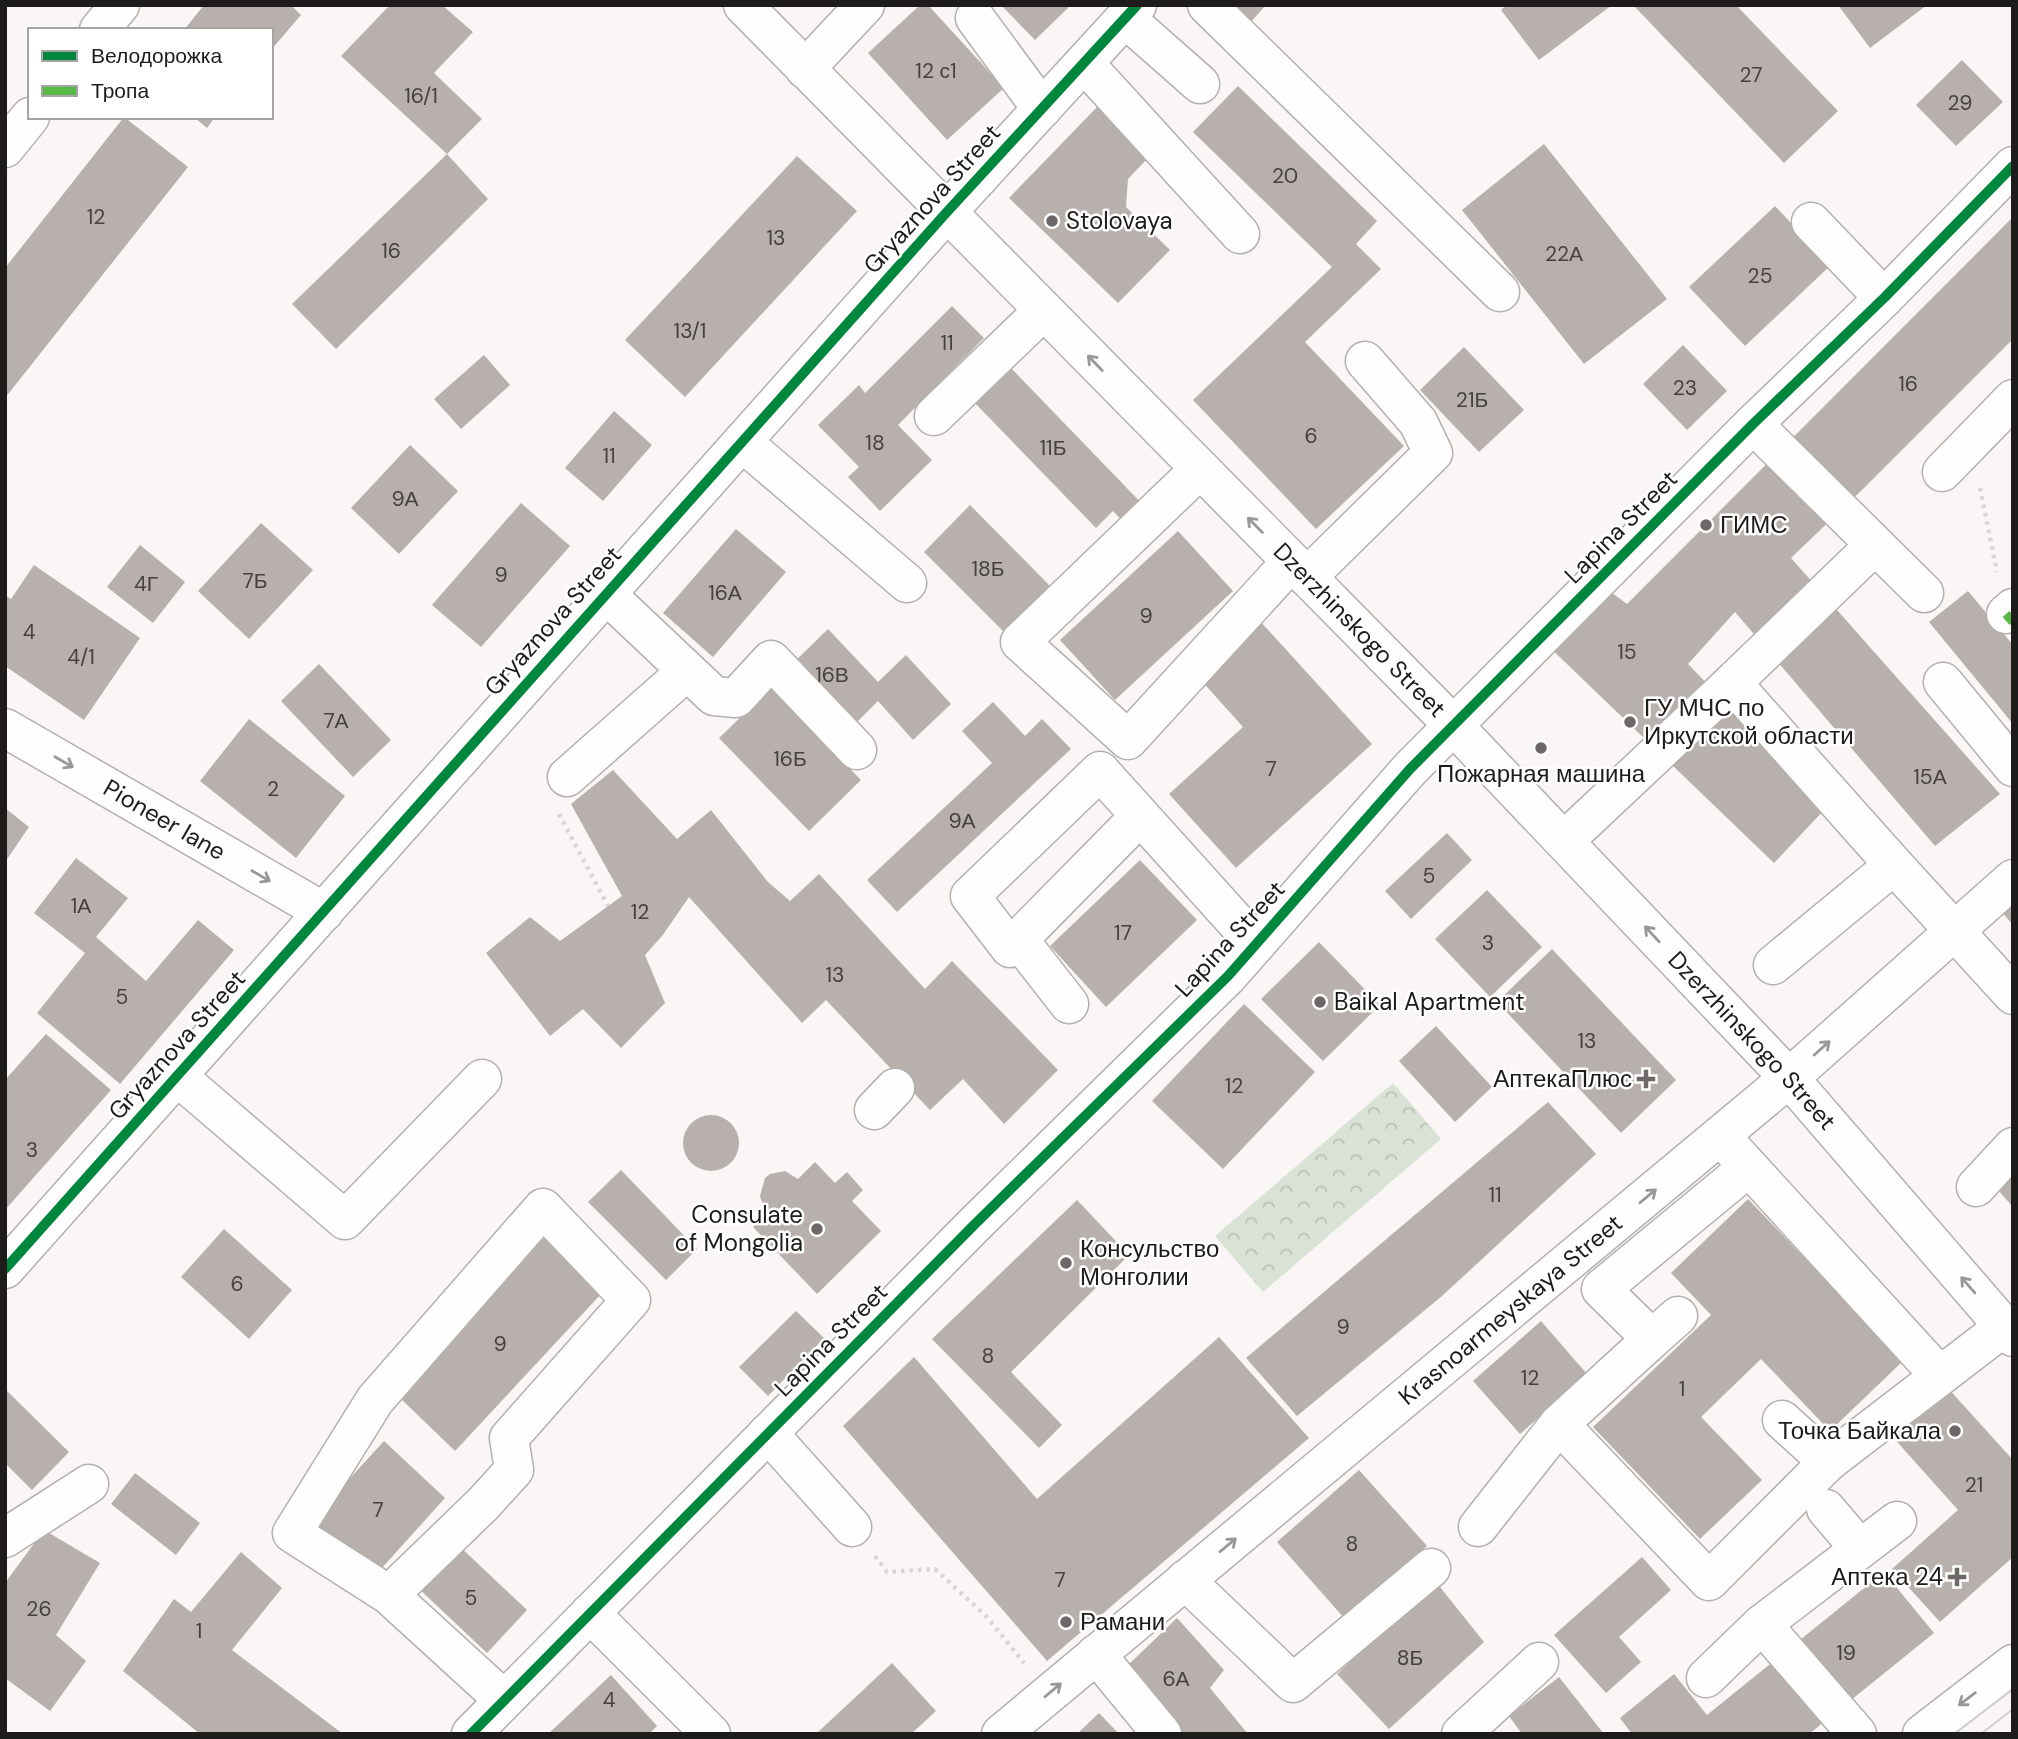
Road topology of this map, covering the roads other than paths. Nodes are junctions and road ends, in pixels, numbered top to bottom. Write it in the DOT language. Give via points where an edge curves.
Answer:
graph roads {
  1 [pos="120,5"];
  2 [pos="743,5"];
  3 [pos="865,5"];
  4 [pos="1207,5"];
  5 [pos="1131,12"];
  6 [pos="975,18"];
  7 [pos="101,28"];
  8 [pos="1084,63"];
  9 [pos="805,69"];
  10 [pos="1200,84"];
  11 [pos="1042,109"];
  12 [pos="28,119"];
  13 [pos="5,148"];
  14 [pos="2013,166"];
  15 [pos="946,213"];
  16 [pos="1811,222"];
  17 [pos="1240,234"];
  18 [pos="1500,292"];
  19 [pos="1884,298"];
  20 [pos="1043,311"];
  21 [pos="1365,361"];
  22 [pos="2013,399"];
  23 [pos="934,416"];
  24 [pos="1753,424"];
  25 [pos="742,442"];
  26 [pos="1200,469"];
  27 [pos="1942,472"];
  28 [pos="1875,545"];
  29 [pos="1299,569"];
  30 [pos="907,583"];
  31 [pos="1924,593"];
  32 [pos="606,594"];
  33 [pos="687,671"];
  34 [pos="1943,682"];
  35 [pos="1732,683"];
  36 [pos="1453,725"];
  37 [pos="5,727"];
  38 [pos="857,750"];
  39 [pos="2013,767"];
  40 [pos="567,777"];
  41 [pos="1140,816"];
  42 [pos="1563,841"];
  43 [pos="1894,865"];
  44 [pos="2013,879"];
  45 [pos="324,912"];
  46 [pos="1953,930"];
  47 [pos="1019,940"];
  48 [pos="1256,944"];
  49 [pos="1773,965"];
  50 [pos="2013,995"];
  51 [pos="1069,1004"];
  52 [pos="177,1076"];
  53 [pos="1789,1078"];
  54 [pos="482,1079"];
  55 [pos="1720,1136"];
  56 [pos="2013,1147"];
  57 [pos="1733,1180"];
  58 [pos="1976,1187"];
  59 [pos="1572,1259"];
  60 [pos="5,1269"];
  61 [pos="1601,1289"];
  62 [pos="2008,1332"];
  63 [pos="1940,1376"];
  64 [pos="1782,1420"];
  65 [pos="1559,1424"];
  66 [pos="768,1433"];
  67 [pos="1828,1462"];
  68 [pos="89,1484"];
  69 [pos="1826,1509"];
  70 [pos="1897,1521"];
  71 [pos="852,1527"];
  72 [pos="1478,1527"];
  73 [pos="5,1538"];
  74 [pos="1860,1549"];
  75 [pos="1431,1568"];
  76 [pos="1185,1580"];
  77 [pos="389,1595"];
  78 [pos="590,1613"];
  79 [pos="1762,1624"];
  80 [pos="1096,1654"];
  81 [pos="1539,1662"];
  82 [pos="2013,1664"];
  83 [pos="1706,1678"];
  84 [pos="504,1700"];
  85 [pos="705,1732"];
  86 [pos="471,1734"];
  87 [pos="1001,1734"];
  88 [pos="1162,1734"];
  89 [pos="1461,1734"];
  90 [pos="1857,1734"];
  91 [pos="1922,1734"];
  1 -- 7 [label="street"];
  2 -- 9 [label="street, Dzerzhinskogo Street"];
  3 -- 9 [label="street"];
  4 -- 18 [label="street"];
  5 -- 8 [label="street, Gryaznova Street"];
  5 -- 10 [label="street"];
  6 -- 11 [label="street"];
  8 -- 11 [label="street, Gryaznova Street"];
  8 -- 17 [label="street"];
  9 -- 15 [label="street, Dzerzhinskogo Street"];
  11 -- 15 [label="street, Gryaznova Street"];
  12 -- 13 [label="street"];
  14 -- 19 [label="street, Lapina Street"];
  15 -- 20 [label="street, Dzerzhinskogo Street"];
  15 -- 25 [label="street, Gryaznova Street"];
  16 -- 19 [label="street"];
  19 -- 24 [label="street, Lapina Street"];
  20 -- 23 [label="street"];
  26 -- 20 [label="street, Dzerzhinskogo Street, one-way"];
  21 -- 29 [label="street" via="1418,422 1433,453"];
  22 -- 27 [label="street"];
  24 -- 28 [label="street"];
  24 -- 36 [label="street, Lapina Street"];
  25 -- 30 [label="street"];
  25 -- 32 [label="street, Gryaznova Street"];
  29 -- 26 [label="street, Dzerzhinskogo Street, one-way"];
  26 -- 29 [label="street" via="1020,642 1128,740"];
  28 -- 31 [label="street"];
  28 -- 35 [label="street"];
  29 -- 36 [label="street, Dzerzhinskogo Street"];
  32 -- 33 [label="street"];
  32 -- 45 [label="street, Gryaznova Street"];
  33 -- 38 [label="street" via="714,696 736,698 771,660"];
  33 -- 40 [label="street"];
  34 -- 39 [label="street"];
  35 -- 42 [label="street"];
  35 -- 43 [label="street"];
  36 -- 42 [label="street, Dzerzhinskogo Street"];
  36 -- 48 [label="street, Lapina Street"];
  37 -- 45 [label="street, Pioneer lane, one-way"];
  41 -- 47 [label="street"];
  41 -- 47 [label="street" via="1100,771 970,897 1010,948"];
  41 -- 48 [label="street"];
  53 -- 42 [label="street, Dzerzhinskogo Street, one-way"];
  43 -- 46 [label="street"];
  43 -- 49 [label="street"];
  44 -- 46 [label="street, Krasnoarmeyskaya Street"];
  45 -- 52 [label="street, Gryaznova Street"];
  46 -- 50 [label="street"];
  53 -- 46 [label="street, Krasnoarmeyskaya Street, one-way"];
  47 -- 51 [label="street"];
  48 -- 66 [label="street, Lapina Street"];
  52 -- 54 [label="street" via="345,1220"];
  52 -- 60 [label="street, Gryaznova Street"];
  53 -- 55 [label="street, Krasnoarmeyskaya Street"];
  62 -- 53 [label="street, Dzerzhinskogo Street, one-way"];
  59 -- 55 [label="street, Krasnoarmeyskaya Street, one-way"];
  55 -- 63 [label="street"];
  56 -- 58 [label="street"];
  57 -- 61 [label="street"];
  59 -- 61 [label="street"];
  76 -- 59 [label="street, Krasnoarmeyskaya Street, one-way"];
  61 -- 65 [label="street" via="1665,1328"];
  62 -- 63 [label="street"];
  63 -- 67 [label="street"];
  64 -- 67 [label="street"];
  65 -- 67 [label="street" via="1709,1581"];
  65 -- 72 [label="street"];
  66 -- 71 [label="street"];
  66 -- 78 [label="street, Lapina Street"];
  68 -- 73 [label="street"];
  69 -- 74 [label="street"];
  70 -- 74 [label="street"];
  74 -- 79 [label="street"];
  75 -- 76 [label="street" via="1293,1683"];
  76 -- 80 [label="street, Krasnoarmeyskaya Street"];
  77 -- 77 [label="street" via="514,1470 509,1438 631,1300 543,1208 375,1400 292,1533"];
  77 -- 84 [label="street"];
  78 -- 84 [label="street, Lapina Street"];
  78 -- 85 [label="street"];
  79 -- 83 [label="street"];
  79 -- 90 [label="street"];
  87 -- 80 [label="street, Krasnoarmeyskaya Street, one-way"];
  80 -- 88 [label="street"];
  81 -- 89 [label="street"];
  82 -- 91 [label="street, one-way"];
  84 -- 86 [label="street, Lapina Street"];
}
